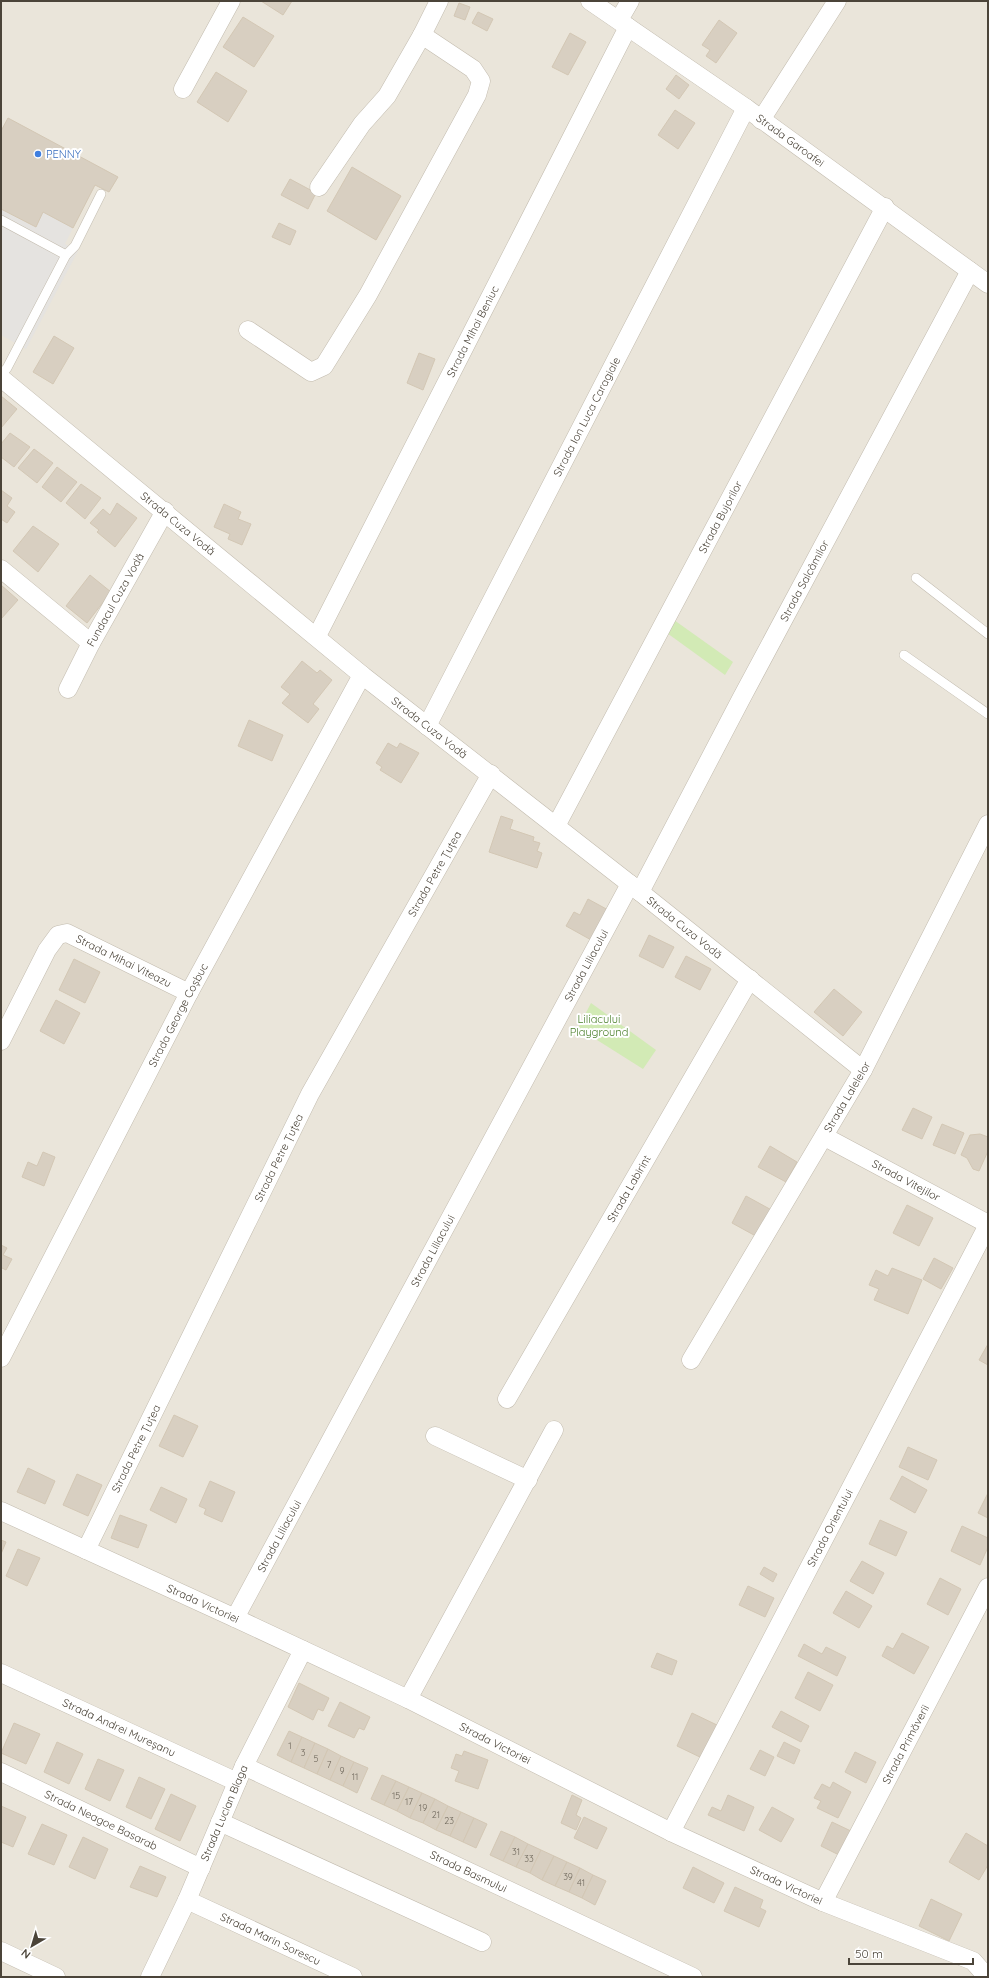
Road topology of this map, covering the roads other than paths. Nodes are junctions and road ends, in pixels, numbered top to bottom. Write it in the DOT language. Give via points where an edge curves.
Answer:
graph roads {
  1 [pos="231,1"];
  2 [pos="439,1"];
  3 [pos="590,1"];
  4 [pos="630,1"];
  5 [pos="837,1"];
  6 [pos="623,23"];
  7 [pos="422,35"];
  8 [pos="183,89"];
  9 [pos="746,108"];
  10 [pos="761,120"];
  11 [pos="319,187"];
  12 [pos="100,194"];
  13 [pos="885,207"];
  14 [pos="1,220"];
  15 [pos="66,255"];
  16 [pos="970,271"];
  17 [pos="988,284"];
  18 [pos="248,330"];
  19 [pos="1,375"];
  20 [pos="1,378"];
  21 [pos="165,511"];
  22 [pos="1,569"];
  23 [pos="916,578"];
  24 [pos="988,634"];
  25 [pos="317,636"];
  26 [pos="91,643"];
  27 [pos="904,655"];
  28 [pos="362,675"];
  29 [pos="68,690"];
  30 [pos="988,714"];
  31 [pos="427,726"];
  32 [pos="491,774"];
  33 [pos="988,824"];
  34 [pos="556,826"];
  35 [pos="635,888"];
  36 [pos="750,979"];
  37 [pos="189,993"];
  38 [pos="1,1041"];
  39 [pos="863,1070"];
  40 [pos="825,1137"];
  41 [pos="988,1225"];
  42 [pos="1,1358"];
  43 [pos="691,1360"];
  44 [pos="507,1399"];
  45 [pos="554,1430"];
  46 [pos="436,1436"];
  47 [pos="528,1480"];
  48 [pos="1,1511"];
  49 [pos="86,1550"];
  50 [pos="988,1588"];
  51 [pos="235,1618"];
  52 [pos="303,1650"];
  53 [pos="1,1673"];
  54 [pos="408,1700"];
  55 [pos="244,1766"];
  56 [pos="1,1772"];
  57 [pos="237,1782"];
  58 [pos="220,1822"];
  59 [pos="671,1832"];
  60 [pos="201,1868"];
  61 [pos="187,1900"];
  62 [pos="823,1902"];
  63 [pos="482,1942"];
  64 [pos="1,1951"];
  65 [pos="986,1975"];
  66 [pos="56,1977"];
  67 [pos="150,1977"];
  68 [pos="353,1977"];
  69 [pos="693,1977"];
  1 -- 8 [label="street"];
  2 -- 7 [label="street"];
  3 -- 6 [label="street, Strada Garoafei"];
  4 -- 6 [label="street, Strada Mihai Beniuc"];
  5 -- 10 [label="street"];
  6 -- 9 [label="street, Strada Garoafei"];
  6 -- 25 [label="street, Strada Mihai Beniuc"];
  7 -- 11 [label="street" via="387,96 362,124"];
  7 -- 18 [label="street" via="474,69 481,81 477,95 368,295 324,366 311,372"];
  9 -- 10 [label="street, Strada Garoafei"];
  9 -- 31 [label="street, Strada Ion Luca Caragiale"];
  10 -- 13 [label="street, Strada Garoafei"];
  12 -- 15 [label="lane" via="75,246"];
  13 -- 16 [label="street, Strada Garoafei"];
  13 -- 34 [label="street, Strada Bujorilor"];
  14 -- 15 [label="lane"];
  15 -- 19 [label="lane"];
  16 -- 17 [label="street, Strada Garoafei"];
  16 -- 35 [label="street, Strada Salcâmilor" via="745,692"];
  20 -- 21 [label="street, Strada Cuza Vodă"];
  21 -- 25 [label="street, Strada Cuza Vodă"];
  21 -- 26 [label="street, Fundacul Cuza Vodă"];
  22 -- 26 [label="street"];
  23 -- 24 [label="lane"];
  25 -- 28 [label="street, Strada Cuza Vodă"];
  26 -- 29 [label="street, Fundacul Cuza Vodă"];
  27 -- 30 [label="lane"];
  28 -- 31 [label="street, Strada Cuza Vodă"];
  28 -- 37 [label="street, Strada George Coșbuc"];
  31 -- 32 [label="street, Strada Cuza Vodă"];
  32 -- 34 [label="street, Strada Cuza Vodă"];
  32 -- 49 [label="street, Strada Petre Țuțea" via="310,1094"];
  33 -- 39 [label="street, Strada Lalelelor"];
  34 -- 35 [label="street, Strada Cuza Vodă"];
  35 -- 36 [label="street, Strada Cuza Vodă"];
  35 -- 51 [label="street, Strada Liliacului"];
  36 -- 39 [label="street, Strada Cuza Vodă"];
  36 -- 44 [label="street, Strada Labirint"];
  37 -- 38 [label="street, Strada Mihai Viteazu" via="67,934 58,935 47,950"];
  37 -- 42 [label="street, Strada George Coșbuc"];
  39 -- 40 [label="street, Strada Lalelelor"];
  40 -- 41 [label="street, Strada Vitejilor"];
  40 -- 43 [label="street, Strada Lalelelor"];
  41 -- 59 [label="street, Strada Orientului"];
  45 -- 47 [label="street"];
  46 -- 47 [label="street"];
  47 -- 54 [label="street"];
  48 -- 49 [label="street, Strada Victoriei"];
  49 -- 51 [label="street, Strada Victoriei"];
  50 -- 62 [label="street, Strada Primăverii"];
  51 -- 52 [label="street, Strada Victoriei"];
  52 -- 54 [label="street, Strada Victoriei"];
  52 -- 55 [label="street, Strada Lucian Blaga"];
  53 -- 57 [label="street, Strada Andrei Mureșanu"];
  54 -- 59 [label="street, Strada Victoriei"];
  55 -- 57 [label="street, Strada Lucian Blaga"];
  55 -- 69 [label="street, Strada Basmului"];
  56 -- 60 [label="street, Strada Neagoe Basarab"];
  57 -- 58 [label="street, Strada Lucian Blaga"];
  58 -- 60 [label="street, Strada Lucian Blaga"];
  58 -- 63 [label="street"];
  59 -- 62 [label="street, Strada Victoriei"];
  60 -- 61 [label="street, Strada Lucian Blaga"];
  61 -- 67 [label="street, Strada Lucian Blaga"];
  61 -- 68 [label="street, Strada Marin Sorescu"];
  62 -- 65 [label="street, Strada Victoriei" via="973,1961"];
  64 -- 66 [label="street"];
}
